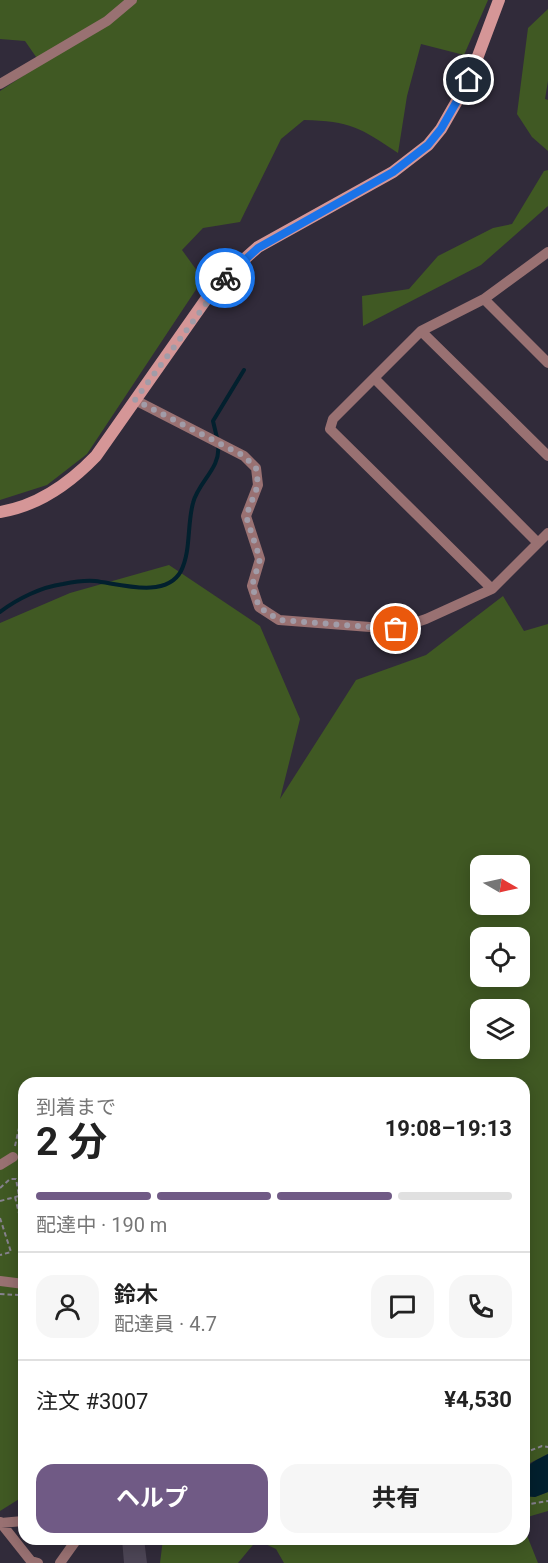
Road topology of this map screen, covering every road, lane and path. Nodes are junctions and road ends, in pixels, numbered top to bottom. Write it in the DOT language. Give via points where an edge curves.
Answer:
graph roads {
  1 [pos="132,0"];
  2 [pos="499,0"];
  3 [pos="0,84"];
  4 [pos="545,258"];
  5 [pos="484,299"];
  6 [pos="421,331"];
  7 [pos="548,363"];
  8 [pos="374,378"];
  9 [pos="135,400"];
  10 [pos="548,456"];
  11 [pos="0,512"];
  12 [pos="548,533"];
  13 [pos="538,543"];
  14 [pos="492,589"];
  15 [pos="18,1133"];
  16 [pos="13,1157"];
  17 [pos="0,1164"];
  18 [pos="0,1188"];
  19 [pos="18,1188"];
  20 [pos="18,1196"];
  21 [pos="15,1197"];
  22 [pos="0,1201"];
  23 [pos="18,1209"];
  24 [pos="0,1218"];
  25 [pos="1,1225"];
  26 [pos="0,1255"];
  27 [pos="0,1281"];
  28 [pos="18,1283"];
  29 [pos="0,1294"];
  30 [pos="18,1295"];
  31 [pos="548,1447"];
  32 [pos="530,1451"];
  33 [pos="548,1501"];
  34 [pos="530,1505"];
  35 [pos="18,1521"];
  36 [pos="1,1522"];
  37 [pos="18,1543"];
  38 [pos="19,1545"];
  39 [pos="72,1545"];
  40 [pos="33,1562"];
  41 [pos="60,1563"];
  1 -- 3 [label="street" via="107,21"];
  2 -- 9 [label="street" via="469,80 428,145 393,172 249,255 216,285"];
  4 -- 5 [label="street"];
  5 -- 6 [label="street"];
  5 -- 7 [label="street"];
  6 -- 8 [label="street"];
  6 -- 10 [label="street"];
  8 -- 13 [label="street"];
  8 -- 14 [label="street" via="333,419 330,429"];
  9 -- 11 [label="street" via="96,456 74,478 48,495"];
  9 -- 14 [label="street" via="244,456 256,468 258,485 246,516 260,559 252,586 259,607 279,620 396,629"];
  12 -- 13 [label="street"];
  13 -- 14 [label="street"];
  15 -- 16 [label="path"];
  16 -- 17 [label="street"];
  18 -- 19 [label="path" via="10,1179 16,1179"];
  20 -- 21 [label="path"];
  21 -- 22 [label="path"];
  21 -- 23 [label="path"];
  24 -- 25 [label="path"];
  25 -- 26 [label="path" via="11,1252"];
  27 -- 28 [label="street"];
  29 -- 30 [label="path"];
  31 -- 32 [label="path"];
  33 -- 34 [label="path"];
  35 -- 36 [label="street"];
  36 -- 37 [label="street"];
  38 -- 40 [label="street"];
  39 -- 41 [label="street"];
}
